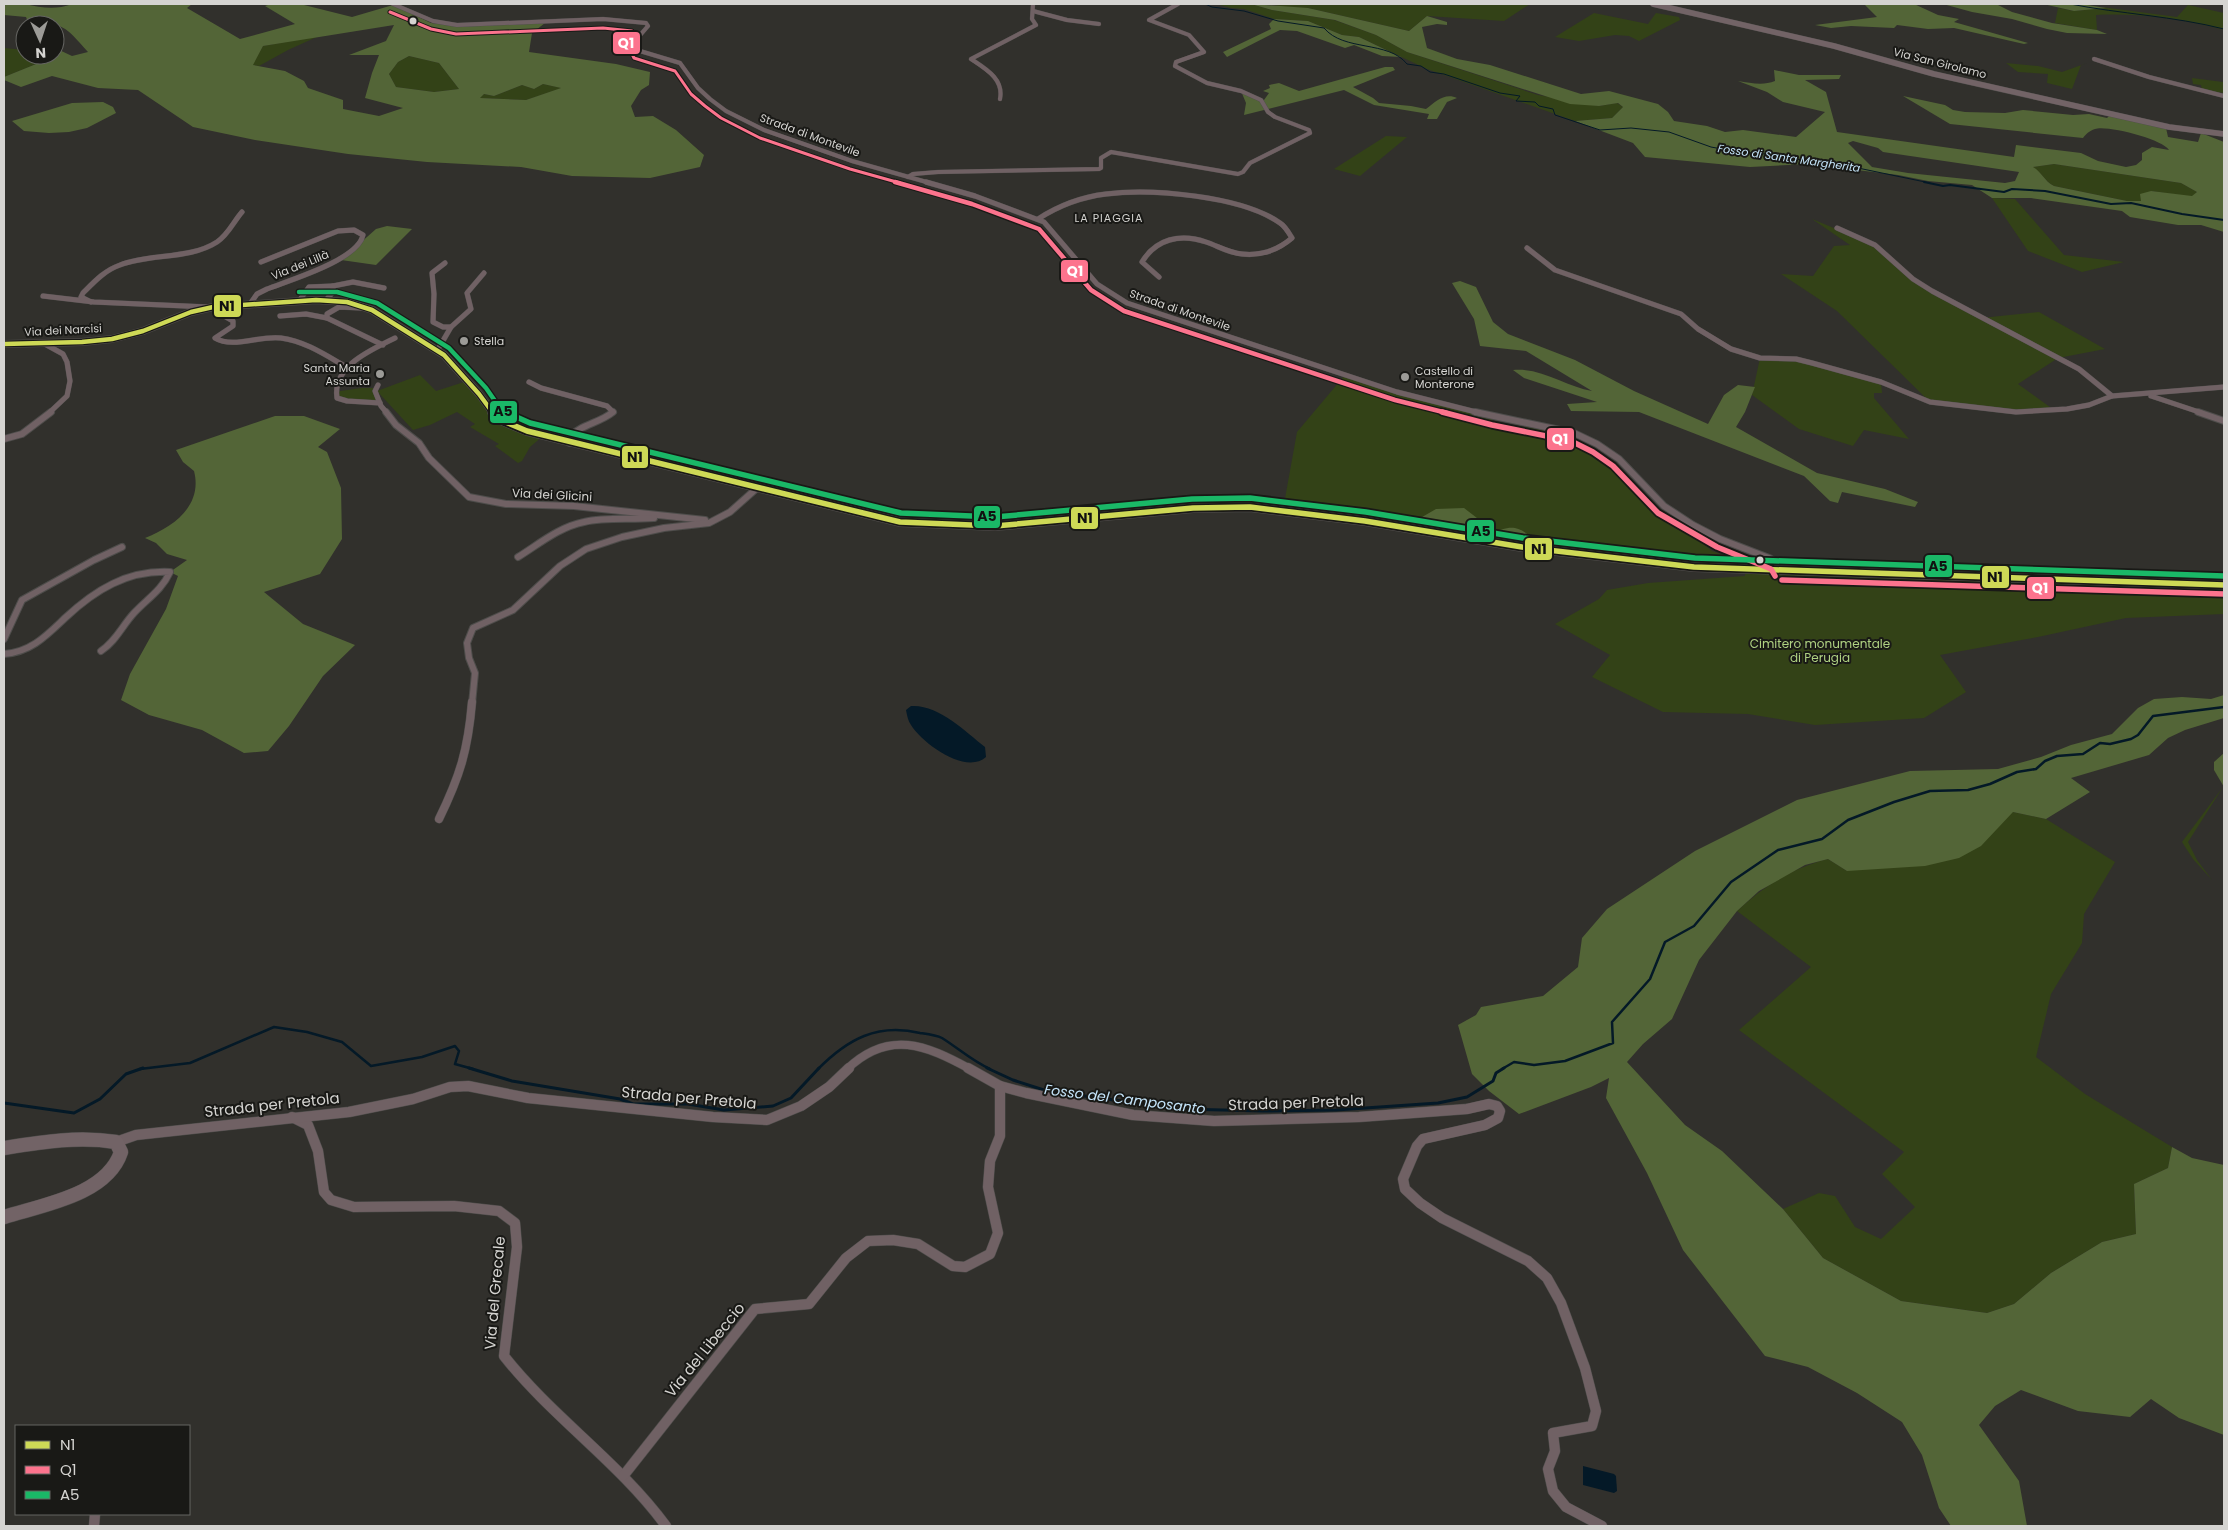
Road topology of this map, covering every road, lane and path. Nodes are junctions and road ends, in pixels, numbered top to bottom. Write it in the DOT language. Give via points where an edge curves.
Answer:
graph roads {
  1 [pos="392,4"];
  2 [pos="1033,4"];
  3 [pos="1178,4"];
  4 [pos="1653,4"];
  5 [pos="1033,11"];
  6 [pos="1099,24"];
  7 [pos="2094,59"];
  8 [pos="2224,96"];
  9 [pos="1000,99"];
  10 [pos="2224,134"];
  11 [pos="908,177"];
  12 [pos="242,212"];
  13 [pos="1038,219"];
  14 [pos="1837,228"];
  15 [pos="1527,248"];
  16 [pos="261,262"];
  17 [pos="444,263"];
  18 [pos="484,273"];
  19 [pos="1159,277"];
  20 [pos="333,286"];
  21 [pos="384,288"];
  22 [pos="43,296"];
  23 [pos="326,300"];
  24 [pos="299,301"];
  25 [pos="91,302"];
  26 [pos="246,305"];
  27 [pos="212,307"];
  28 [pos="366,308"];
  29 [pos="280,316"];
  30 [pos="326,318"];
  31 [pos="451,328"];
  32 [pos="395,338"];
  33 [pos="43,343"];
  34 [pos="4,344"];
  35 [pos="383,345"];
  36 [pos="437,351"];
  37 [pos="348,368"];
  38 [pos="529,382"];
  39 [pos="378,385"];
  40 [pos="2224,387"];
  41 [pos="2139,394"];
  42 [pos="2112,396"];
  43 [pos="380,403"];
  44 [pos="2224,421"];
  45 [pos="4,439"];
  46 [pos="570,443"];
  47 [pos="757,488"];
  48 [pos="664,516"];
  49 [pos="716,519"];
  50 [pos="122,547"];
  51 [pos="518,557"];
  52 [pos="1782,571"];
  53 [pos="2224,585"];
  54 [pos="4,638"];
  55 [pos="101,651"];
  56 [pos="4,654"];
  57 [pos="439,818"];
  58 [pos="1000,1086"];
  59 [pos="292,1117"];
  60 [pos="116,1142"];
  61 [pos="4,1148"];
  62 [pos="4,1217"];
  63 [pos="624,1475"];
  64 [pos="666,1526"];
  65 [pos="1602,1526"];
  1 -- 11 [label="street, Strada di Montevile" via="433,21 457,25 597,19 646,23 648,26 636,41 640,51 680,63 698,88 726,112 764,130"];
  2 -- 5 [label="street"];
  3 -- 11 [label="street" via="1149,20 1186,34 1204,52 1180,60 1175,66 1207,83 1226,86 1260,100 1275,118 1310,130 1310,133 1250,163 1238,174 1112,152 1101,158 1099,169 938,172"];
  4 -- 10 [label="street, Via San Girolamo" via="1834,46 1934,74 2169,127"];
  5 -- 6 [label="street"];
  5 -- 9 [label="street" via="1032,19 1036,26 971,59 1000,83"];
  7 -- 8 [label="street" via="2149,78"];
  11 -- 13 [label="street, Strada di Montevile" via="975,196"];
  12 -- 25 [label="street" via="219,241 206,247 118,265 80,297"];
  13 -- 19 [label="street" via="1074,200 1106,194 1160,193 1205,198 1252,209 1278,220 1290,231 1292,238 1284,246 1254,254 1228,251 1188,239 1153,246 1142,262"];
  13 -- 52 [label="street, Strada di Montevile" via="1097,284 1127,303 1405,394 1574,433 1620,458 1664,506 1720,539 1770,558"];
  14 -- 42 [label="street" via="1875,245 1932,291 2079,369"];
  15 -- 42 [label="street" via="1555,270 1681,314 1698,329 1731,349 1760,358 1812,363 1881,382 1930,402 2016,412 2067,409"];
  16 -- 26 [label="street, Via dei Lillà" via="338,231 354,230 364,235 341,260 267,289"];
  17 -- 31 [label="street" via="432,273 433,322 443,328"];
  18 -- 31 [label="street" via="467,292 471,309"];
  20 -- 21 [label="street" via="353,282"];
  20 -- 23 [label="street" via="333,292"];
  20 -- 24 [label="street" via="309,288"];
  22 -- 25 [label="street"];
  23 -- 24 [label="street, Via dei Narcisi"];
  23 -- 28 [label="street, Via dei Narcisi"];
  24 -- 26 [label="street, Via dei Narcisi"];
  25 -- 27 [label="street"];
  26 -- 27 [label="street, Via dei Narcisi"];
  26 -- 37 [label="street" via="226,314 233,321 233,326 215,338 229,342 274,337 285,339 313,349"];
  27 -- 33 [label="street, Via dei Narcisi" via="180,315 126,336"];
  28 -- 30 [label="street" via="339,307"];
  28 -- 36 [label="street, Via dei Narcisi"];
  29 -- 30 [label="street" via="306,314"];
  30 -- 35 [label="street"];
  31 -- 36 [label="street"];
  32 -- 35 [label="street"];
  33 -- 34 [label="street, Via dei Narcisi"];
  33 -- 45 [label="street" via="63,354 67,362 70,381 67,396 22,434"];
  35 -- 37 [label="street"];
  36 -- 46 [label="street, Via dei Narcisi" via="467,380 496,418"];
  37 -- 43 [label="street" via="335,385 337,398"];
  38 -- 46 [label="street" via="607,406 613,412 573,433"];
  39 -- 43 [label="street, Via dei Glicini" via="375,391"];
  40 -- 41 [label="street"];
  41 -- 42 [label="street"];
  41 -- 44 [label="street" via="2157,397"];
  43 -- 48 [label="street, Via dei Glicini" via="396,425 419,443 429,458 469,497 506,504 574,506"];
  46 -- 47 [label="street, Via dei Narcisi"];
  47 -- 49 [label="street" via="730,512"];
  47 -- 52 [label="street, Via dei Narcisi" via="900,522 930,525 995,526 1250,506 1668,565"];
  48 -- 49 [label="street, Via dei Glicini"];
  48 -- 51 [label="street, Via dei Glicini" via="585,522"];
  49 -- 57 [label="street" via="709,523 622,537 586,549 560,566 513,610 473,628 467,643 475,673 470,726 455,786"];
  50 -- 54 [label="street" via="31,593 22,600"];
  52 -- 53 [label="street, Via dei Narcisi"];
  55 -- 56 [label="street" via="112,644 132,615 168,581 170,572 140,572 110,583 78,606 38,644"];
  58 -- 59 [label="street, Strada per Pretola" via="930,1050 910,1044 895,1044 866,1056 829,1088 801,1106 767,1120 528,1098 468,1086 450,1087 413,1099 349,1112"];
  58 -- 63 [label="street, Via del Libeccio" via="1000,1136 990,1161 988,1187 998,1233 990,1254 965,1267 953,1266 918,1244 868,1241 846,1258 809,1304 754,1309"];
  58 -- 65 [label="street, Strada per Pretola" via="1133,1115 1214,1121 1359,1117 1467,1109 1489,1104 1497,1106 1500,1111 1498,1118 1485,1124 1423,1139 1403,1179 1405,1189 1420,1204 1442,1218 1528,1261 1547,1278 1575,1338 1596,1411 1592,1426 1553,1433 1554,1451 1548,1469 1553,1491 1566,1507"];
  59 -- 60 [label="street, Strada per Pretola" via="136,1135"];
  59 -- 63 [label="street, Via del Grecale" via="308,1125 318,1151 324,1192 331,1200 354,1207 454,1206 499,1211 515,1223 517,1247 504,1356 519,1377"];
  60 -- 61 [label="street" via="104,1139 61,1141"];
  60 -- 62 [label="street" via="121,1152 117,1165 105,1178 83,1190"];
  63 -- 64 [label="street, Via del Grecale"];
}
